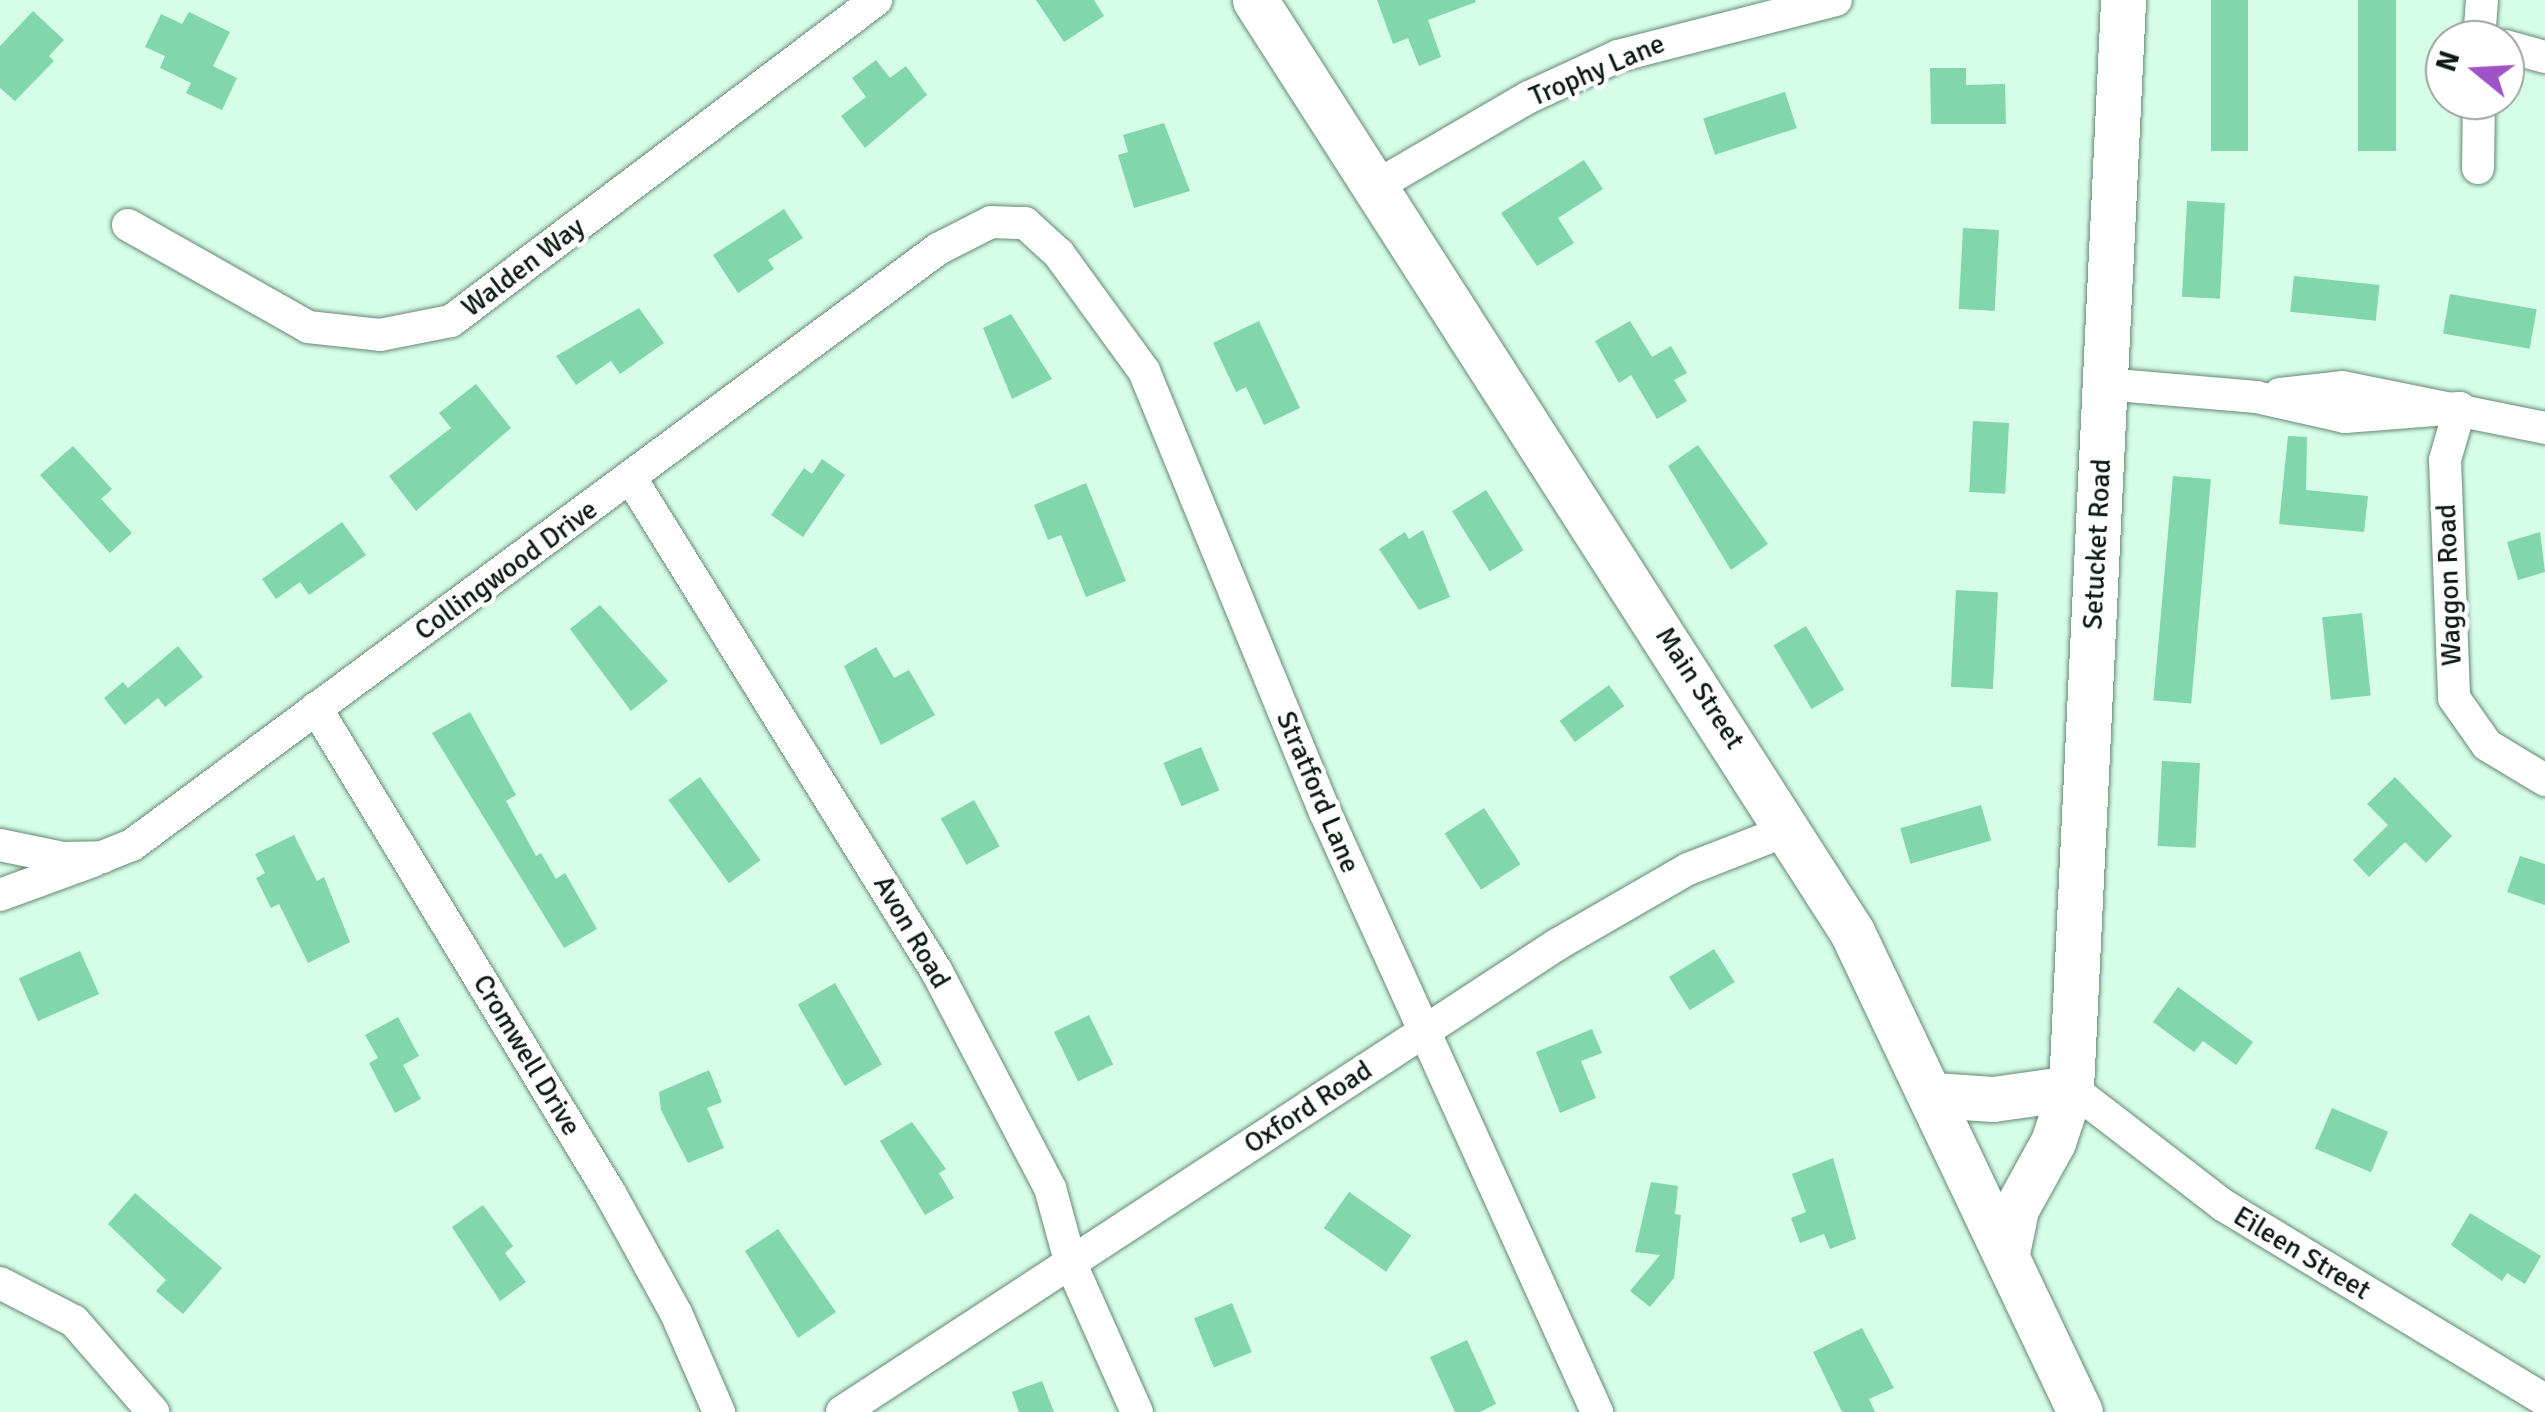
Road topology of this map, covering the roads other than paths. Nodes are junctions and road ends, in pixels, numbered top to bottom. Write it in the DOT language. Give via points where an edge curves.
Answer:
graph roads {
  1 [pos="876,0"];
  2 [pos="1255,0"];
  3 [pos="1836,0"];
  4 [pos="2123,0"];
  5 [pos="2479,120"];
  6 [pos="2478,168"];
  7 [pos="1376,186"];
  8 [pos="993,222"];
  9 [pos="128,225"];
  10 [pos="2105,384"];
  11 [pos="2460,408"];
  12 [pos="2545,428"];
  13 [pos="632,480"];
  14 [pos="316,708"];
  15 [pos="2545,780"];
  16 [pos="1788,830"];
  17 [pos="0,845"];
  18 [pos="102,857"];
  19 [pos="0,895"];
  20 [pos="1423,1033"];
  21 [pos="2072,1088"];
  22 [pos="1933,1095"];
  23 [pos="2007,1253"];
  24 [pos="1071,1264"];
  25 [pos="0,1283"];
  26 [pos="2545,1400"];
  27 [pos="153,1412"];
  28 [pos="719,1412"];
  29 [pos="842,1412"];
  30 [pos="1137,1412"];
  31 [pos="1597,1412"];
  32 [pos="2080,1412"];
  1 -- 9 [label="street, Walden Way" via="451,321 380,335 308,327"];
  2 -- 7 [label="main road, Main Street"];
  3 -- 7 [label="street, Trophy Lane" via="1618,56 1529,97"];
  4 -- 10 [label="main road, Setucket Road"];
  5 -- 6 [label="street"];
  7 -- 16 [label="main road, Main Street"];
  8 -- 13 [label="street, Collingwood Drive" via="938,249"];
  8 -- 20 [label="street, Stratford Lane" via="1024,223 1041,234 1144,371"];
  10 -- 11 [label="street" via="2256,397 2342,387"];
  10 -- 21 [label="main road, Setucket Road" via="2078,848"];
  11 -- 12 [label="street"];
  11 -- 15 [label="street, Waggon Road" via="2445,460 2454,698 2487,746"];
  13 -- 14 [label="street, Collingwood Drive"];
  13 -- 24 [label="street, Avon Road" via="936,972 1050,1188"];
  14 -- 18 [label="street, Collingwood Drive" via="132,846"];
  14 -- 28 [label="street, Cromwell Drive" via="611,1195 676,1314"];
  16 -- 20 [label="street, Oxford Road" via="1688,869"];
  16 -- 22 [label="main road, Main Street" via="1852,932"];
  17 -- 18 [label="street, Collingwood Drive" via="63,858"];
  18 -- 19 [label="street"];
  20 -- 24 [label="street, Oxford Road"];
  20 -- 31 [label="street, Stratford Lane"];
  21 -- 22 [label="main road" via="1992,1099"];
  21 -- 23 [label="main road, Setucket Road" via="2053,1142 2016,1209"];
  21 -- 26 [label="street, Eileen Street" via="2224,1205"];
  22 -- 23 [label="main road, Main Street"];
  23 -- 32 [label="main road, Main Street"];
  24 -- 29 [label="street, Oxford Road"];
  24 -- 30 [label="street, Avon Road"];
  25 -- 27 [label="street" via="74,1321"];
}
